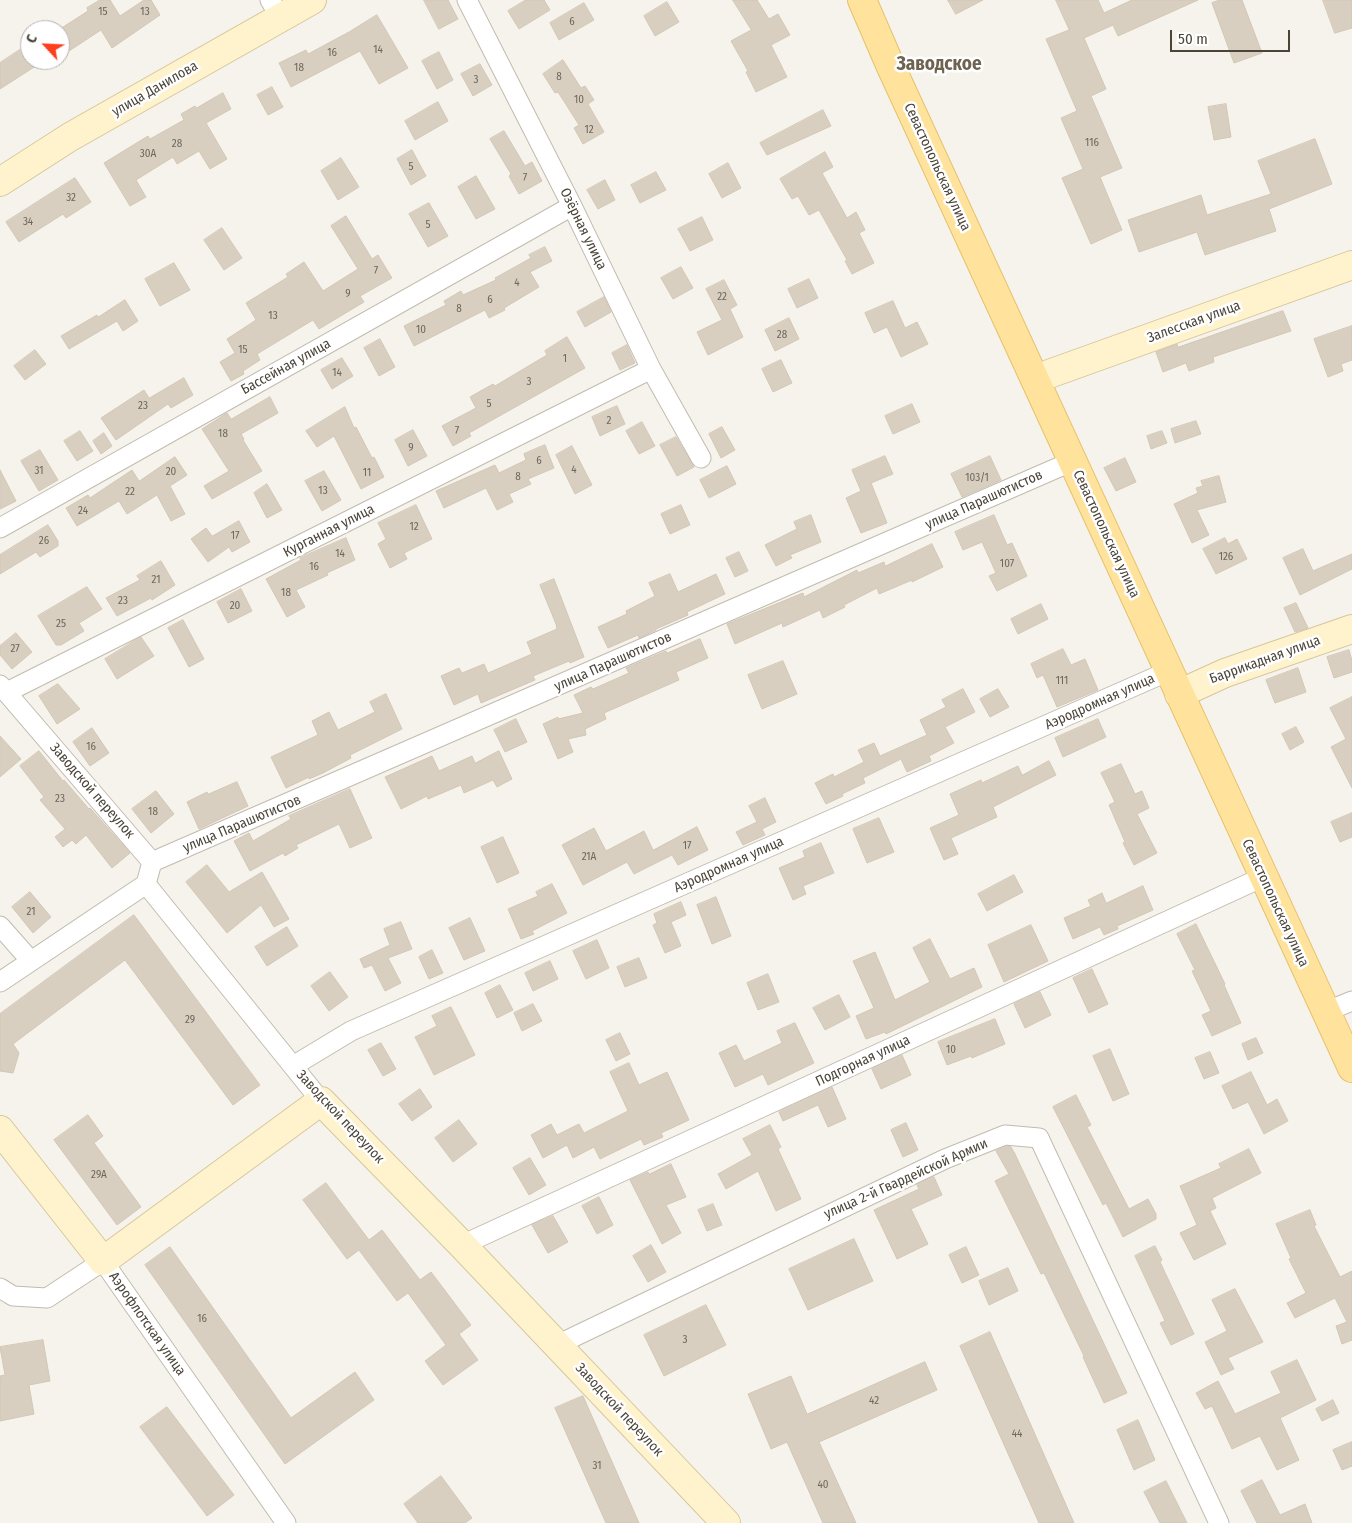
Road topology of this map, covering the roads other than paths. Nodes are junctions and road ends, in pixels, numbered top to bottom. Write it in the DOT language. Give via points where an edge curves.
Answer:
graph roads {
  1 [pos="312,0"];
  2 [pos="467,0"];
  3 [pos="862,0"];
  4 [pos="275,8"];
  5 [pos="0,182"];
  6 [pos="572,206"];
  7 [pos="1352,265"];
  8 [pos="651,370"];
  9 [pos="1035,379"];
  10 [pos="701,458"];
  11 [pos="1073,461"];
  12 [pos="0,528"];
  13 [pos="1352,629"];
  14 [pos="1174,682"];
  15 [pos="3,688"];
  16 [pos="152,862"];
  17 [pos="1263,877"];
  18 [pos="146,884"];
  19 [pos="0,926"];
  20 [pos="31,961"];
  21 [pos="0,982"];
  22 [pos="1352,1001"];
  23 [pos="1325,1012"];
  24 [pos="293,1066"];
  25 [pos="1352,1068"];
  26 [pos="321,1101"];
  27 [pos="0,1130"];
  28 [pos="462,1245"];
  29 [pos="103,1261"];
  30 [pos="0,1288"];
  31 [pos="556,1345"];
  32 [pos="286,1523"];
  33 [pos="726,1523"];
  34 [pos="1219,1523"];
  1 -- 4 [label="street, улица Данилова"];
  2 -- 6 [label="street, Озёрная улица"];
  3 -- 9 [label="main road, Севастопольская улица"];
  4 -- 5 [label="street, улица Данилова"];
  6 -- 8 [label="street, Озёрная улица"];
  6 -- 12 [label="street, Бассейная улица"];
  7 -- 9 [label="street, Залесская улица"];
  8 -- 10 [label="street, Озёрная улица"];
  8 -- 15 [label="street, Курганная улица"];
  9 -- 11 [label="main road, Севастопольская улица"];
  11 -- 14 [label="main road, Севастопольская улица"];
  11 -- 16 [label="street, улица Парашютистов"];
  13 -- 14 [label="street, Баррикадная улица" via="1225,674"];
  14 -- 17 [label="main road, Севастопольская улица"];
  14 -- 24 [label="street, Аэродромная улица" via="351,1031"];
  15 -- 16 [label="street, Заводской переулок"];
  16 -- 18 [label="street"];
  17 -- 23 [label="main road, Севастопольская улица"];
  17 -- 28 [label="street, Подгорная улица"];
  18 -- 20 [label="street"];
  18 -- 24 [label="street, Заводской переулок"];
  19 -- 20 [label="street"];
  20 -- 21 [label="street"];
  22 -- 23 [label="street"];
  23 -- 25 [label="main road, Севастопольская улица"];
  24 -- 26 [label="street, Заводской переулок"];
  26 -- 28 [label="street, Заводской переулок"];
  26 -- 29 [label="street"];
  27 -- 29 [label="street, Аэрофлотская улица"];
  28 -- 31 [label="street, Заводской переулок"];
  29 -- 30 [label="street" via="48,1298 13,1296"];
  29 -- 32 [label="street, Аэрофлотская улица"];
  31 -- 33 [label="street, Заводской переулок"];
  31 -- 34 [label="street, улица 2-й Гвардейской Армии" via="945,1159 1005,1135 1039,1138"];
}
